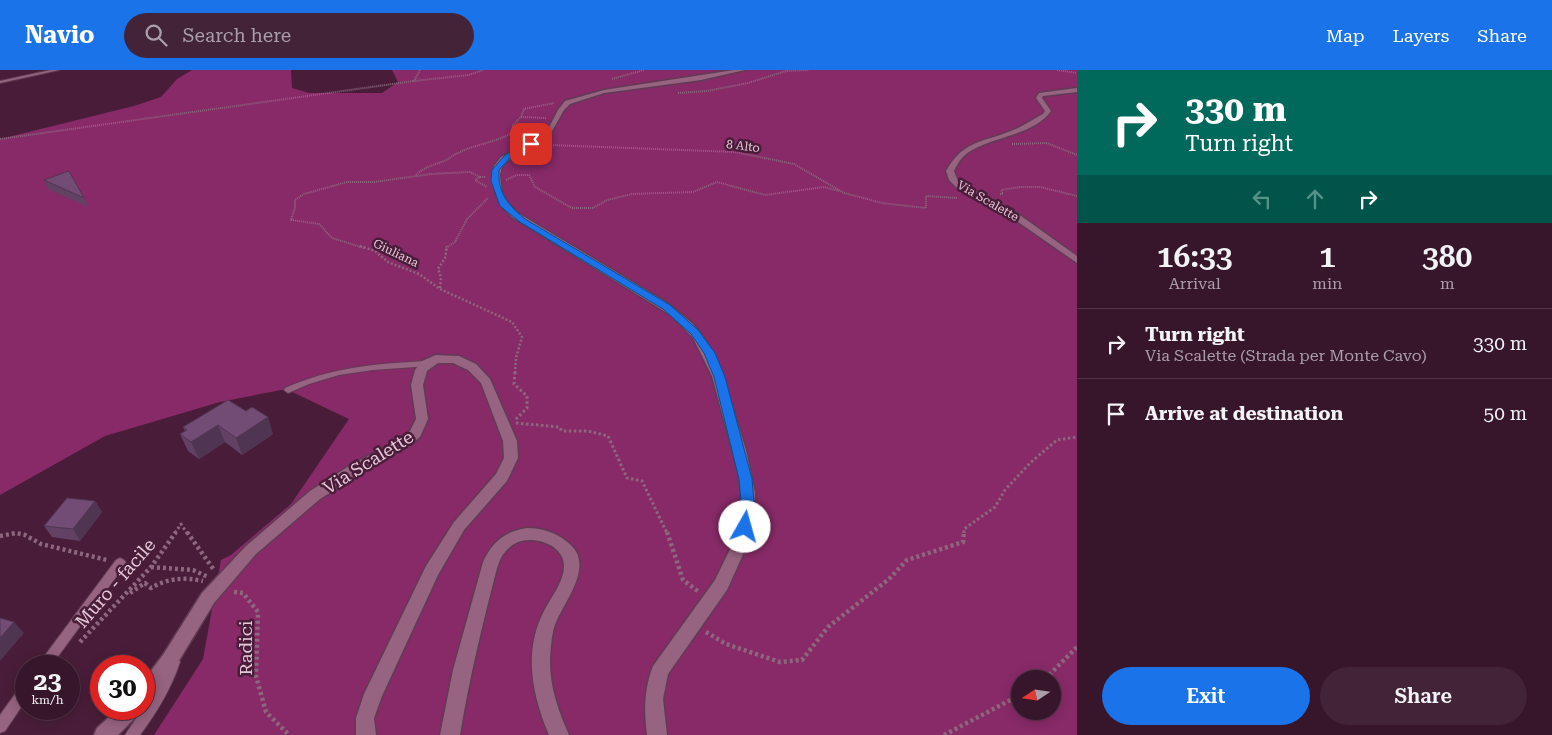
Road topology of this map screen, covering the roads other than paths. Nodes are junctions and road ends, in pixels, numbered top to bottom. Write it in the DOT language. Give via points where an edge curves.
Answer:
graph roads {
  1 [pos="57,70"];
  2 [pos="742,70"];
  3 [pos="0,82"];
  4 [pos="1077,90"];
  5 [pos="1077,260"];
  6 [pos="426,364"];
  7 [pos="288,390"];
  8 [pos="120,563"];
  9 [pos="177,650"];
  10 [pos="52,655"];
  11 [pos="155,680"];
  12 [pos="15,705"];
  13 [pos="120,720"];
  14 [pos="0,726"];
  15 [pos="104,735"];
  16 [pos="132,735"];
  17 [pos="366,735"];
  18 [pos="450,735"];
  19 [pos="559,735"];
  20 [pos="657,735"];
  1 -- 3 [label="lane"];
  2 -- 20 [label="street" via="578,98 564,104 552,129 538,141 503,160 496,170 501,200 512,213 667,307 695,332 719,377 745,479 746,519 727,574 658,677 654,707"];
  4 -- 5 [label="street, Via Scalette" via="1041,94 1039,98 1047,114 1016,132 966,150 950,169 955,183 1018,218"];
  6 -- 7 [label="lane" via="356,368"];
  6 -- 9 [label="street, Via Scalette" via="418,378 422,419 415,434 303,504 251,550 208,598"];
  6 -- 17 [label="street" via="436,359 451,358 477,372 489,388 506,430 512,446 511,458 502,477 453,535 432,571 372,694 365,718"];
  8 -- 10 [label="lane"];
  9 -- 11 [label="street, Via Scalette"];
  9 -- 16 [label="lane" via="162,692"];
  12 -- 14 [label="lane"];
  13 -- 15 [label="street"];
  18 -- 19 [label="street" via="462,670 490,562 499,547 508,540 533,534 557,542 568,554 572,565 570,582 546,628 540,656 544,696"];
}
